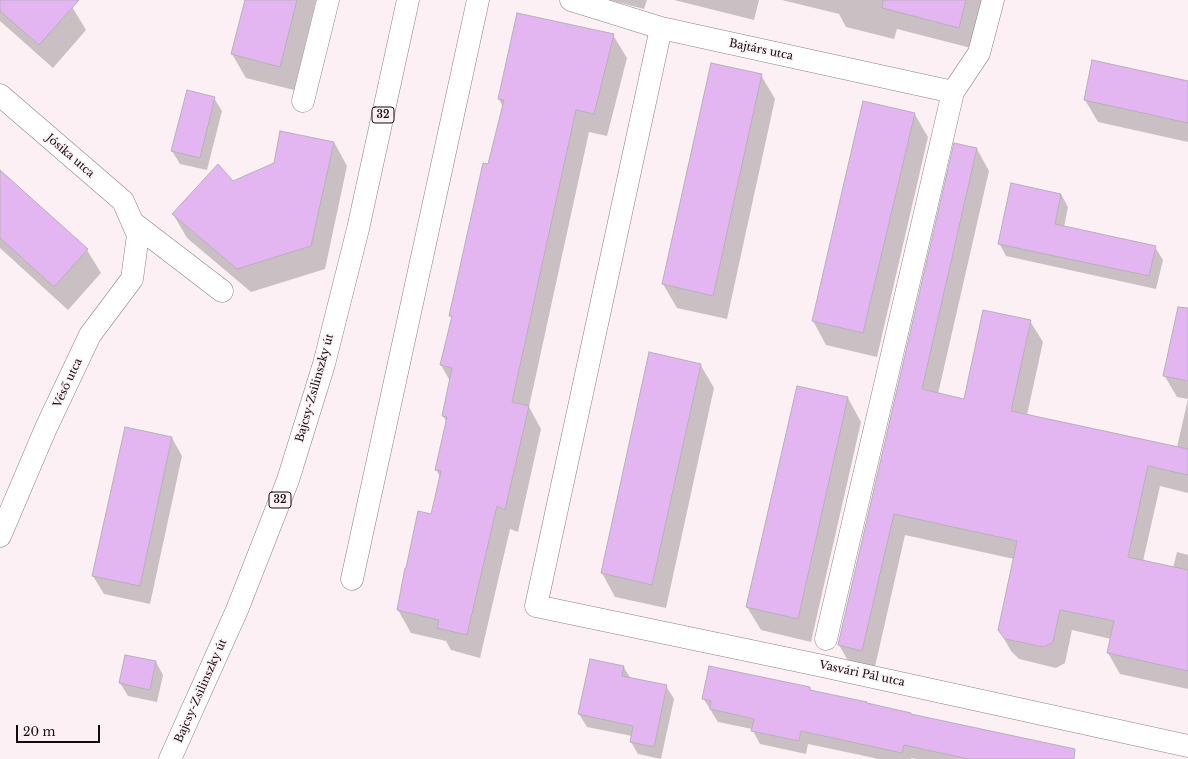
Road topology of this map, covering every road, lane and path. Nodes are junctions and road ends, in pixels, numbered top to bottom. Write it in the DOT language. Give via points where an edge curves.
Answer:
graph roads {
  1 [pos="328,0"];
  2 [pos="408,0"];
  3 [pos="478,0"];
  4 [pos="571,0"];
  5 [pos="993,0"];
  6 [pos="661,28"];
  7 [pos="953,92"];
  8 [pos="0,96"];
  9 [pos="304,102"];
  10 [pos="135,228"];
  11 [pos="222,291"];
  12 [pos="0,536"];
  13 [pos="352,579"];
  14 [pos="826,640"];
  15 [pos="1188,746"];
  16 [pos="170,759"];
  1 -- 9 [label="street"];
  2 -- 16 [label="street, Bajcsy-Zsilinszky út / 32" via="358,229 324,364 288,480 237,610"];
  3 -- 13 [label="street"];
  4 -- 6 [label="street, Bajtárs utca"];
  5 -- 7 [label="street" via="979,53"];
  6 -- 7 [label="street, Bajtárs utca"];
  6 -- 15 [label="street, Vasvári Pál utca" via="536,606"];
  7 -- 14 [label="street"];
  8 -- 10 [label="street, Jósika utca" via="123,201"];
  10 -- 11 [label="street, Jósika utca"];
  10 -- 12 [label="street, Véső utca" via="132,279 90,335 46,428"];
}
